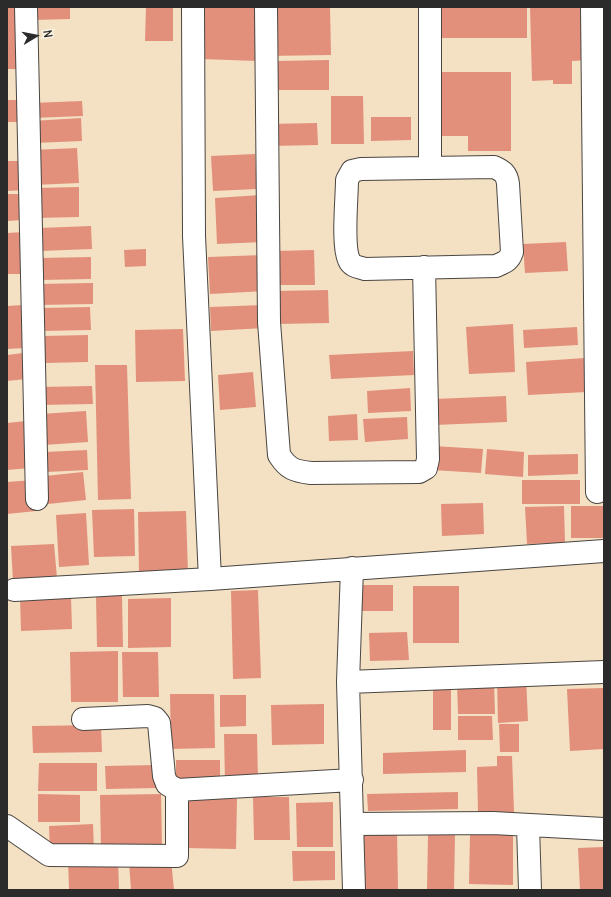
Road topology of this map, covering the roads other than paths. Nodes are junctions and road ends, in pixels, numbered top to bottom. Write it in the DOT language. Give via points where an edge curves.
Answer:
graph roads {
  1 [pos="26,7"];
  2 [pos="193,7"];
  3 [pos="266,7"];
  4 [pos="430,7"];
  5 [pos="592,7"];
  6 [pos="430,168"];
  7 [pos="424,268"];
  8 [pos="598,492"];
  9 [pos="37,499"];
  10 [pos="604,551"];
  11 [pos="352,568"];
  12 [pos="210,579"];
  13 [pos="14,590"];
  14 [pos="604,672"];
  15 [pos="348,682"];
  16 [pos="83,719"];
  17 [pos="352,780"];
  18 [pos="177,790"];
  19 [pos="353,824"];
  20 [pos="7,826"];
  21 [pos="528,826"];
  22 [pos="604,829"];
  23 [pos="354,890"];
  24 [pos="530,890"];
  1 -- 9 [label="street"];
  2 -- 12 [label="street" via="194,236"];
  3 -- 7 [label="street" via="269,322 279,455 286,465 297,471 310,473 419,472 426,468 428,451"];
  4 -- 6 [label="street"];
  5 -- 8 [label="street"];
  6 -- 7 [label="street" via="361,169 352,171 347,180 349,261 354,266 365,269"];
  6 -- 7 [label="street" via="494,167 507,176 512,252 510,258 496,266"];
  10 -- 11 [label="street"];
  11 -- 12 [label="street"];
  11 -- 15 [label="street"];
  12 -- 13 [label="street"];
  14 -- 15 [label="street"];
  15 -- 17 [label="street"];
  16 -- 18 [label="street" via="148,716 155,718 159,723 164,776 167,784"];
  17 -- 18 [label="street"];
  17 -- 19 [label="street"];
  18 -- 20 [label="street" via="177,856 49,855"];
  19 -- 21 [label="street" via="492,823"];
  19 -- 23 [label="street"];
  21 -- 22 [label="street"];
  21 -- 24 [label="street"];
}
